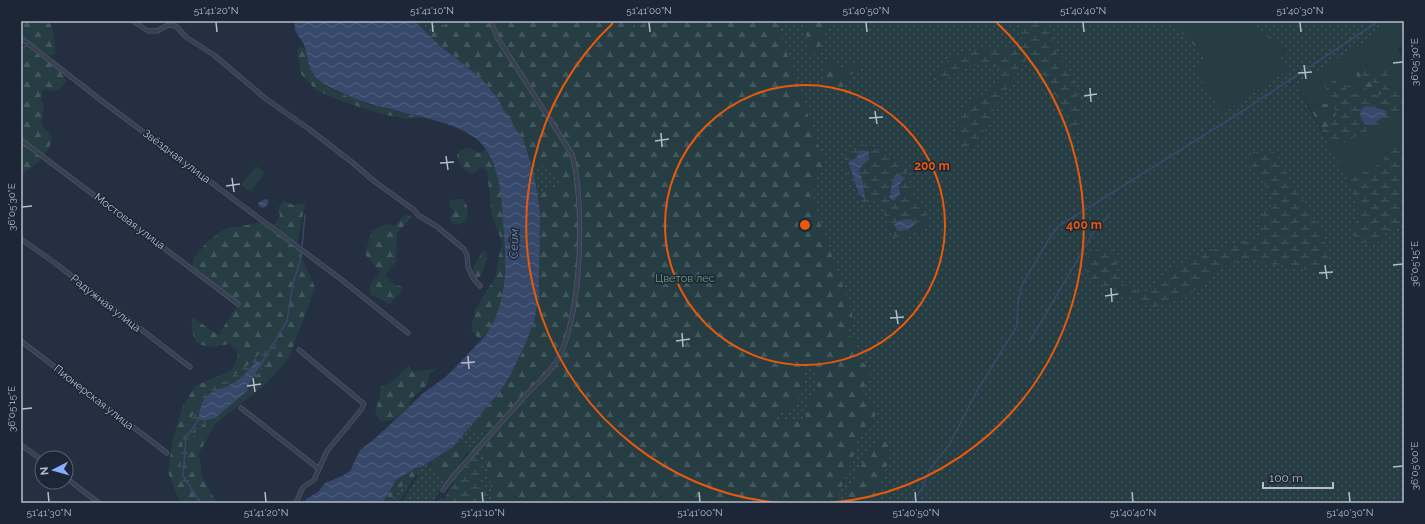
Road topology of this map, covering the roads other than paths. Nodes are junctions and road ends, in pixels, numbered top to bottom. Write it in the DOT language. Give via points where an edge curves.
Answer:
graph roads {
  1 [pos="133,21"];
  2 [pos="491,21"];
  3 [pos="21,38"];
  4 [pos="21,140"];
  5 [pos="21,239"];
  6 [pos="480,286"];
  7 [pos="238,304"];
  8 [pos="408,333"];
  9 [pos="21,340"];
  10 [pos="299,350"];
  11 [pos="190,367"];
  12 [pos="241,408"];
  13 [pos="21,445"];
  14 [pos="167,453"];
  15 [pos="34,454"];
  16 [pos="319,469"];
  17 [pos="74,484"];
  18 [pos="443,490"];
  19 [pos="99,503"];
  20 [pos="296,503"];
  1 -- 6 [label="street" via="148,31 157,31 168,25 176,26 214,55 266,99 309,129 374,182 464,249 468,267"];
  2 -- 18 [label="street" via="497,37 572,154 576,168 580,224 577,278 569,326 560,355"];
  3 -- 8 [label="street, Звёздная улица" via="342,280"];
  4 -- 7 [label="street, Мостовая улица"];
  5 -- 11 [label="street, Радужная улица"];
  9 -- 14 [label="street, Пионерская улица"];
  10 -- 16 [label="street" via="364,404 327,451"];
  12 -- 16 [label="street"];
  13 -- 15 [label="street"];
  16 -- 20 [label="street" via="314,480 303,487"];
  17 -- 19 [label="street"];
}
